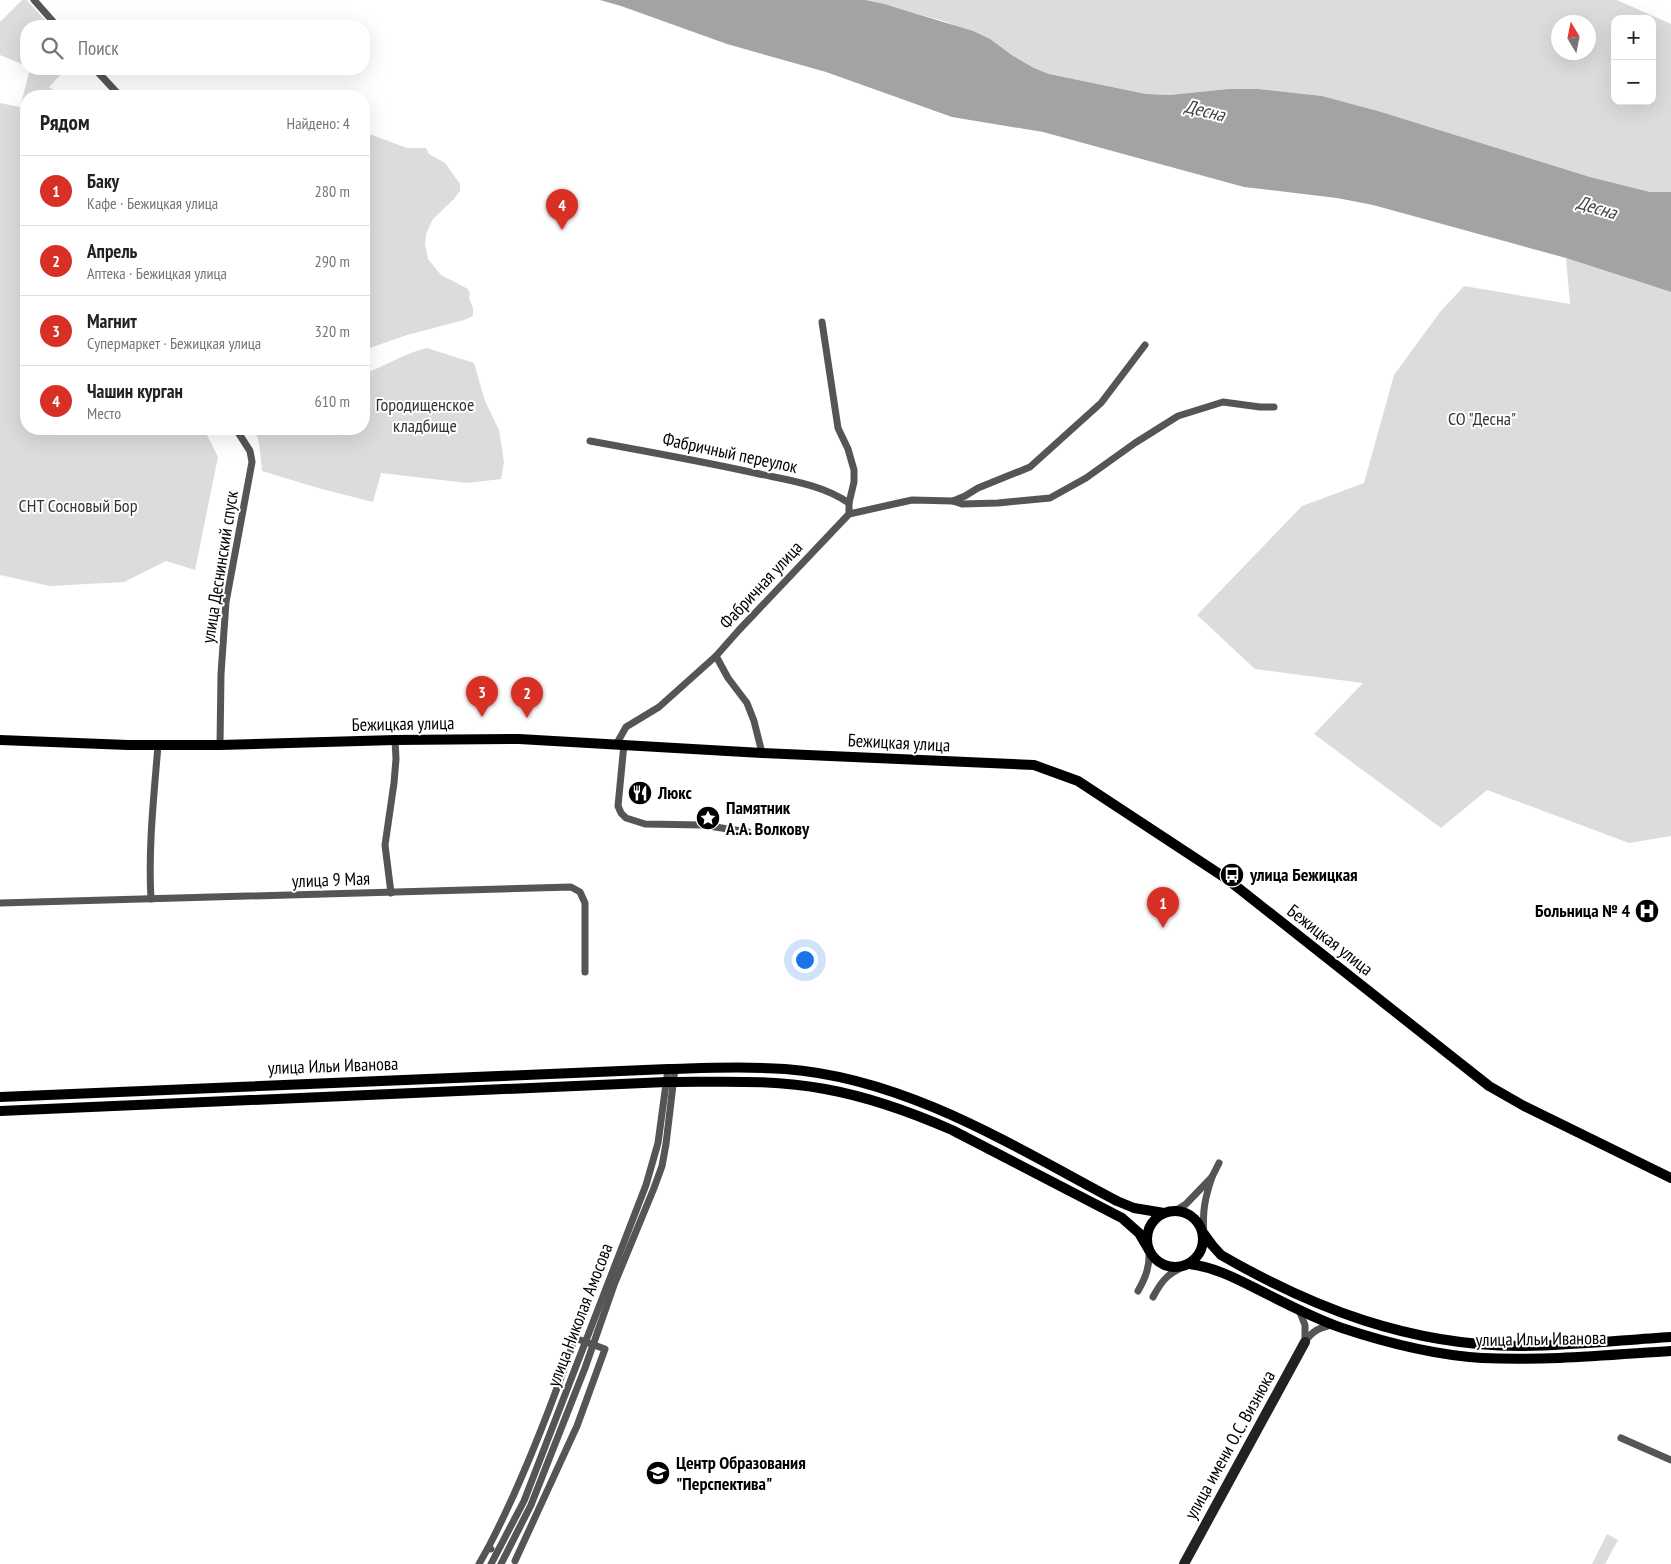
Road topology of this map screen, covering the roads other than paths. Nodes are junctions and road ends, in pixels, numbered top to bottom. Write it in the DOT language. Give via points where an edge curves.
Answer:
graph roads {
  1 [pos="34,0"];
  2 [pos="52,20"];
  3 [pos="101,75"];
  4 [pos="114,90"];
  5 [pos="822,322"];
  6 [pos="1144,344"];
  7 [pos="1274,407"];
  8 [pos="240,435"];
  9 [pos="590,441"];
  10 [pos="953,501"];
  11 [pos="849,503"];
  12 [pos="849,514"];
  13 [pos="716,656"];
  14 [pos="0,740"];
  15 [pos="395,740"];
  16 [pos="621,744"];
  17 [pos="158,745"];
  18 [pos="220,745"];
  19 [pos="762,753"];
  20 [pos="748,832"];
  21 [pos="391,893"];
  22 [pos="151,899"];
  23 [pos="0,903"];
  24 [pos="585,972"];
  25 [pos="671,1069"];
  26 [pos="669,1082"];
  27 [pos="0,1097"];
  28 [pos="0,1111"];
  29 [pos="1219,1163"];
  30 [pos="1212,1177"];
  31 [pos="1671,1178"];
  32 [pos="1175,1211"];
  33 [pos="1164,1213"];
  34 [pos="1204,1234"];
  35 [pos="1149,1250"];
  36 [pos="1189,1264"];
  37 [pos="1138,1291"];
  38 [pos="1153,1297"];
  39 [pos="1298,1310"];
  40 [pos="1334,1325"];
  41 [pos="1671,1337"];
  42 [pos="585,1342"];
  43 [pos="1305,1342"];
  44 [pos="593,1345"];
  45 [pos="1671,1351"];
  46 [pos="1621,1438"];
  47 [pos="1671,1460"];
  48 [pos="488,1548"];
  49 [pos="498,1553"];
  50 [pos="505,1556"];
  51 [pos="515,1562"];
  52 [pos="479,1564"];
  53 [pos="491,1564"];
  54 [pos="501,1564"];
  55 [pos="1184,1564"];
  1 -- 2 [label="street"];
  3 -- 4 [label="street"];
  5 -- 11 [label="street" via="838,428 854,470"];
  6 -- 10 [label="street" via="1100,403 1030,467"];
  7 -- 10 [label="street" via="1223,402 1178,416 1086,478 1050,498 989,504"];
  8 -- 18 [label="street, улица Деснинский спуск" via="250,451 252,462 226,602 220,674"];
  9 -- 11 [label="street, Фабричный переулок" via="808,484"];
  10 -- 12 [label="street" via="912,500"];
  11 -- 12 [label="street"];
  12 -- 13 [label="street, Фабричная улица"];
  13 -- 16 [label="street, Фабричная улица" via="658,707 626,727"];
  13 -- 19 [label="street" via="747,703"];
  14 -- 17 [label="main road, Бежицкая улица"];
  15 -- 16 [label="main road, Бежицкая улица" via="519,739"];
  15 -- 18 [label="main road, Бежицкая улица"];
  15 -- 21 [label="street" via="394,783 386,845"];
  16 -- 19 [label="main road, Бежицкая улица"];
  16 -- 20 [label="street" via="618,806 626,818 645,824 702,825"];
  17 -- 18 [label="main road, Бежицкая улица"];
  17 -- 22 [label="street" via="149,873"];
  19 -- 31 [label="main road, Бежицкая улица" via="1034,765 1078,781 1227,879 1489,1086"];
  21 -- 22 [label="street, улица 9 Мая"];
  21 -- 24 [label="street, улица 9 Мая" via="571,887 580,892 585,903"];
  22 -- 23 [label="street, улица 9 Мая"];
  25 -- 26 [label="street, улица Николая Амосова"];
  25 -- 27 [label="main road, улица Ильи Иванова"];
  25 -- 33 [label="main road, улица Ильи Иванова" via="786,1068 899,1093 980,1128 1118,1201 1134,1208"];
  26 -- 28 [label="main road, улица Ильи Иванова"];
  26 -- 35 [label="main road, улица Ильи Иванова" via="741,1081 825,1088 924,1117 1122,1218 1139,1233"];
  26 -- 42 [label="street, улица Николая Амосова" via="653,1164"];
  26 -- 44 [label="street, улица Николая Амосова" via="662,1166"];
  29 -- 30 [label="street"];
  30 -- 32 [label="street"];
  30 -- 34 [label="street" via="1204,1203"];
  32 -- 33 [label="main road"];
  32 -- 34 [label="main road" via="1190,1215"];
  33 -- 35 [label="main road" via="1151,1224 1147,1242"];
  34 -- 36 [label="main road" via="1201,1252"];
  34 -- 41 [label="main road, улица Ильи Иванова" via="1221,1255 1312,1302 1406,1333 1520,1346"];
  35 -- 36 [label="main road" via="1161,1264 1170,1267"];
  35 -- 37 [label="street" via="1147,1271"];
  36 -- 38 [label="street" via="1167,1275"];
  36 -- 39 [label="main road, улица Ильи Иванова" via="1217,1270"];
  39 -- 40 [label="main road, улица Ильи Иванова"];
  39 -- 43 [label="street" via="1305,1325"];
  40 -- 43 [label="street" via="1316,1330"];
  40 -- 45 [label="main road, улица Ильи Иванова" via="1442,1354 1480,1358 1554,1358"];
  42 -- 44 [label="street"];
  42 -- 48 [label="street" via="575,1338 522,1479"];
  42 -- 49 [label="street, улица Николая Амосова" via="524,1501"];
  43 -- 55 [label="street, улица имени О.С. Визнюка"];
  44 -- 50 [label="street, улица Николая Амосова" via="532,1505"];
  44 -- 51 [label="street" via="605,1349 577,1426"];
  46 -- 47 [label="street"];
  48 -- 49 [label="street"];
  48 -- 52 [label="street"];
  49 -- 50 [label="street"];
  49 -- 53 [label="street, улица Николая Амосова"];
  50 -- 51 [label="street"];
  50 -- 54 [label="street, улица Николая Амосова"];
}
